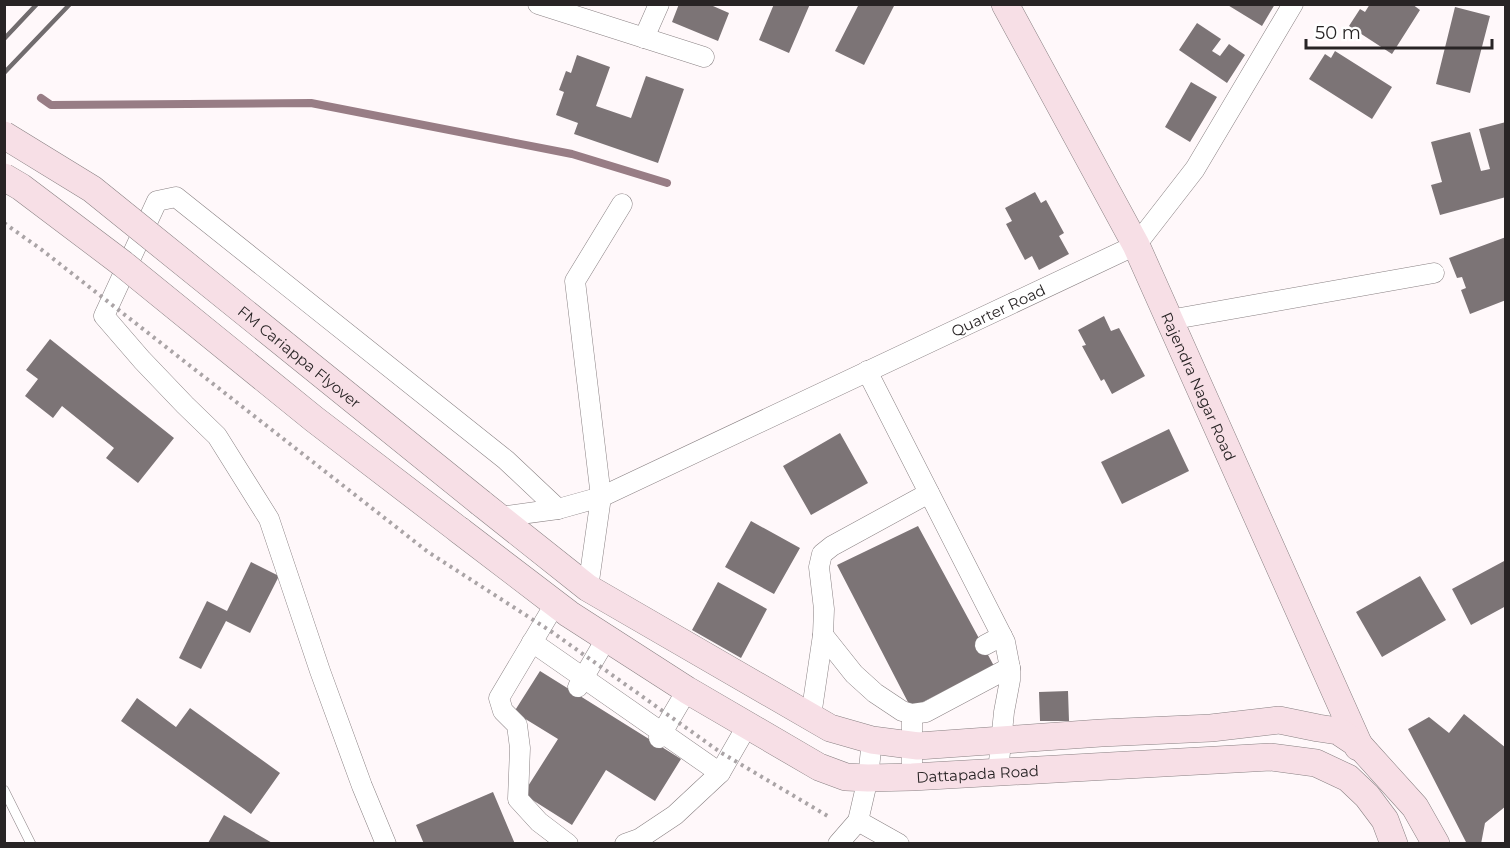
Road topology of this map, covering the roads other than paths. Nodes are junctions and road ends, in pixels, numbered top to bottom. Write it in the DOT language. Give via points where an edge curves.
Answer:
graph roads {
  1 [pos="538,4"];
  2 [pos="659,4"];
  3 [pos="1005,4"];
  4 [pos="1293,4"];
  5 [pos="644,38"];
  6 [pos="704,57"];
  7 [pos="4,135"];
  8 [pos="4,177"];
  9 [pos="622,204"];
  10 [pos="1136,245"];
  11 [pos="1434,273"];
  12 [pos="1169,320"];
  13 [pos="867,371"];
  14 [pos="929,493"];
  15 [pos="601,497"];
  16 [pos="558,509"];
  17 [pos="490,510"];
  18 [pos="588,588"];
  19 [pos="562,609"];
  20 [pos="823,635"];
  21 [pos="606,639"];
  22 [pos="532,642"];
  23 [pos="1010,668"];
  24 [pos="581,682"];
  25 [pos="687,690"];
  26 [pos="912,714"];
  27 [pos="820,722"];
  28 [pos="747,726"];
  29 [pos="661,735"];
  30 [pos="872,740"];
  31 [pos="1001,741"];
  32 [pos="911,745"];
  33 [pos="1359,745"];
  34 [pos="998,772"];
  35 [pos="720,773"];
  36 [pos="912,777"];
  37 [pos="868,778"];
  38 [pos="1348,778"];
  39 [pos="4,790"];
  40 [pos="858,821"];
  41 [pos="31,843"];
  42 [pos="386,843"];
  43 [pos="568,843"];
  44 [pos="625,843"];
  45 [pos="838,843"];
  46 [pos="899,843"];
  47 [pos="1394,843"];
  48 [pos="1436,843"];
  1 -- 5 [label="street"];
  2 -- 5 [label="street"];
  3 -- 10 [label="main road, Rajendra Nagar Road"];
  4 -- 10 [label="street, Quarter Road" via="1195,169"];
  5 -- 6 [label="street"];
  7 -- 17 [label="main road, FM Cariappa Flyover, bridge" via="92,189"];
  8 -- 19 [label="main road, bridge" via="123,264 314,419"];
  9 -- 15 [label="street" via="575,281"];
  10 -- 12 [label="main road, Rajendra Nagar Road"];
  10 -- 13 [label="street, Quarter Road"];
  11 -- 12 [label="street"];
  12 -- 33 [label="main road, Rajendra Nagar Road"];
  13 -- 14 [label="street"];
  13 -- 15 [label="street, Quarter Road"];
  14 -- 20 [label="street" via="822,554 819,567"];
  14 -- 23 [label="street" via="993,641 1005,642"];
  15 -- 16 [label="street, Quarter Road"];
  15 -- 18 [label="street"];
  16 -- 17 [label="street, Quarter Road"];
  16 -- 42 [label="street" via="506,460 176,197 157,201 104,316 217,436 269,519 350,755"];
  17 -- 18 [label="main road, FM Cariappa Flyover"];
  18 -- 27 [label="main road"];
  19 -- 21 [label="main road, Dattapada Road"];
  19 -- 22 [label="street"];
  20 -- 26 [label="street" via="861,681"];
  20 -- 27 [label="street"];
  21 -- 24 [label="street"];
  21 -- 25 [label="main road, Dattapada Road"];
  22 -- 24 [label="street"];
  22 -- 43 [label="street" via="499,698 503,711 517,725 518,799 538,822"];
  23 -- 26 [label="street" via="926,712"];
  23 -- 31 [label="street"];
  24 -- 29 [label="street"];
  25 -- 28 [label="main road, Dattapada Road"];
  25 -- 29 [label="street"];
  26 -- 32 [label="street"];
  27 -- 30 [label="main road"];
  28 -- 35 [label="street"];
  28 -- 37 [label="main road, Dattapada Road" via="819,767 846,777"];
  29 -- 35 [label="street"];
  30 -- 32 [label="main road"];
  30 -- 37 [label="street"];
  31 -- 32 [label="main road"];
  31 -- 33 [label="main road" via="1279,720 1338,731"];
  31 -- 34 [label="street"];
  32 -- 36 [label="street"];
  33 -- 38 [label="main road"];
  33 -- 48 [label="main road" via="1415,807"];
  34 -- 36 [label="main road, Dattapada Road"];
  34 -- 38 [label="main road, Dattapada Road" via="1270,757 1316,763"];
  35 -- 44 [label="street" via="675,815 639,839"];
  36 -- 37 [label="main road, Dattapada Road"];
  37 -- 40 [label="street"];
  38 -- 47 [label="main road, Dattapada Road" via="1385,820"];
  39 -- 41 [label="lane"];
  40 -- 45 [label="street"];
  40 -- 46 [label="street"];
}
